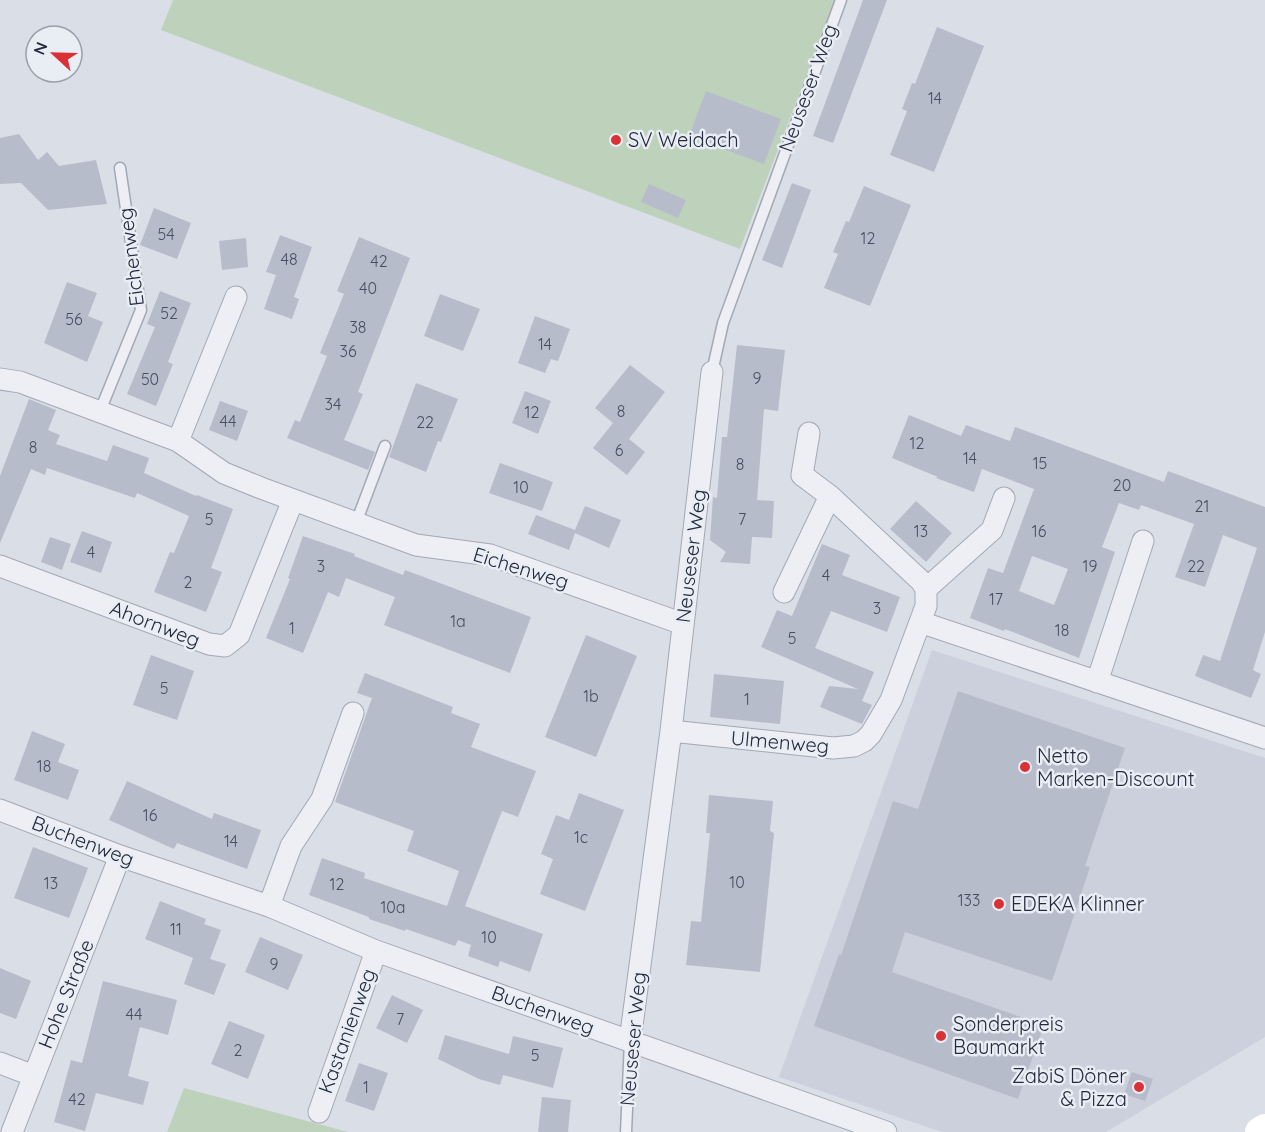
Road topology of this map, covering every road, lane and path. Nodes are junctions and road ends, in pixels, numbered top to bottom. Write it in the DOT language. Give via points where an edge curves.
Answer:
graph roads {
  1 [pos="840,0"];
  2 [pos="120,168"];
  3 [pos="236,297"];
  4 [pos="712,372"];
  5 [pos="0,379"];
  6 [pos="100,411"];
  7 [pos="809,433"];
  8 [pos="178,441"];
  9 [pos="385,446"];
  10 [pos="830,496"];
  11 [pos="1004,498"];
  12 [pos="293,500"];
  13 [pos="356,523"];
  14 [pos="1143,541"];
  15 [pos="0,566"];
  16 [pos="926,589"];
  17 [pos="784,592"];
  18 [pos="920,622"];
  19 [pos="683,624"];
  20 [pos="1097,682"];
  21 [pos="352,713"];
  22 [pos="671,731"];
  23 [pos="1265,738"];
  24 [pos="0,810"];
  25 [pos="120,856"];
  26 [pos="269,906"];
  27 [pos="376,951"];
  28 [pos="630,1041"];
  29 [pos="0,1064"];
  30 [pos="34,1076"];
  31 [pos="318,1112"];
  32 [pos="1265,1129"];
  33 [pos="12,1132"];
  34 [pos="626,1132"];
  35 [pos="886,1132"];
  36 [pos="1260,1132"];
  1 -- 4 [label="lane, Neuseser Weg" via="723,323"];
  2 -- 6 [label="lane, Eichenweg" via="141,310"];
  3 -- 8 [label="street"];
  4 -- 19 [label="street, Neuseser Weg"];
  5 -- 6 [label="street, Eichenweg" via="20,381"];
  6 -- 8 [label="street, Eichenweg"];
  7 -- 10 [label="street" via="802,475"];
  8 -- 12 [label="street, Eichenweg" via="224,473"];
  9 -- 13 [label="lane"];
  10 -- 16 [label="street"];
  10 -- 17 [label="street"];
  11 -- 16 [label="street" via="992,530"];
  12 -- 13 [label="street, Eichenweg"];
  12 -- 15 [label="street, Ahornweg" via="239,635 225,646 209,644"];
  13 -- 19 [label="street, Eichenweg" via="416,545 490,555"];
  14 -- 20 [label="street"];
  16 -- 18 [label="street, Ulmenweg" via="926,606"];
  18 -- 20 [label="street"];
  18 -- 22 [label="street, Ulmenweg" via="891,700 871,734 854,746 833,748"];
  19 -- 22 [label="street, Neuseser Weg"];
  20 -- 23 [label="street"];
  21 -- 26 [label="street" via="322,800 291,846"];
  22 -- 28 [label="street, Neuseser Weg"];
  24 -- 25 [label="street, Buchenweg"];
  25 -- 26 [label="street, Buchenweg"];
  25 -- 30 [label="street, Hohe Straße"];
  26 -- 27 [label="street, Buchenweg"];
  27 -- 28 [label="street, Buchenweg"];
  27 -- 31 [label="street, Kastanienweg"];
  28 -- 34 [label="lane, Neuseser Weg"];
  28 -- 35 [label="street, Buchenweg"];
  29 -- 30 [label="street"];
  30 -- 33 [label="street, Hohe Straße"];
  32 -- 36 [label="main road"];
}
